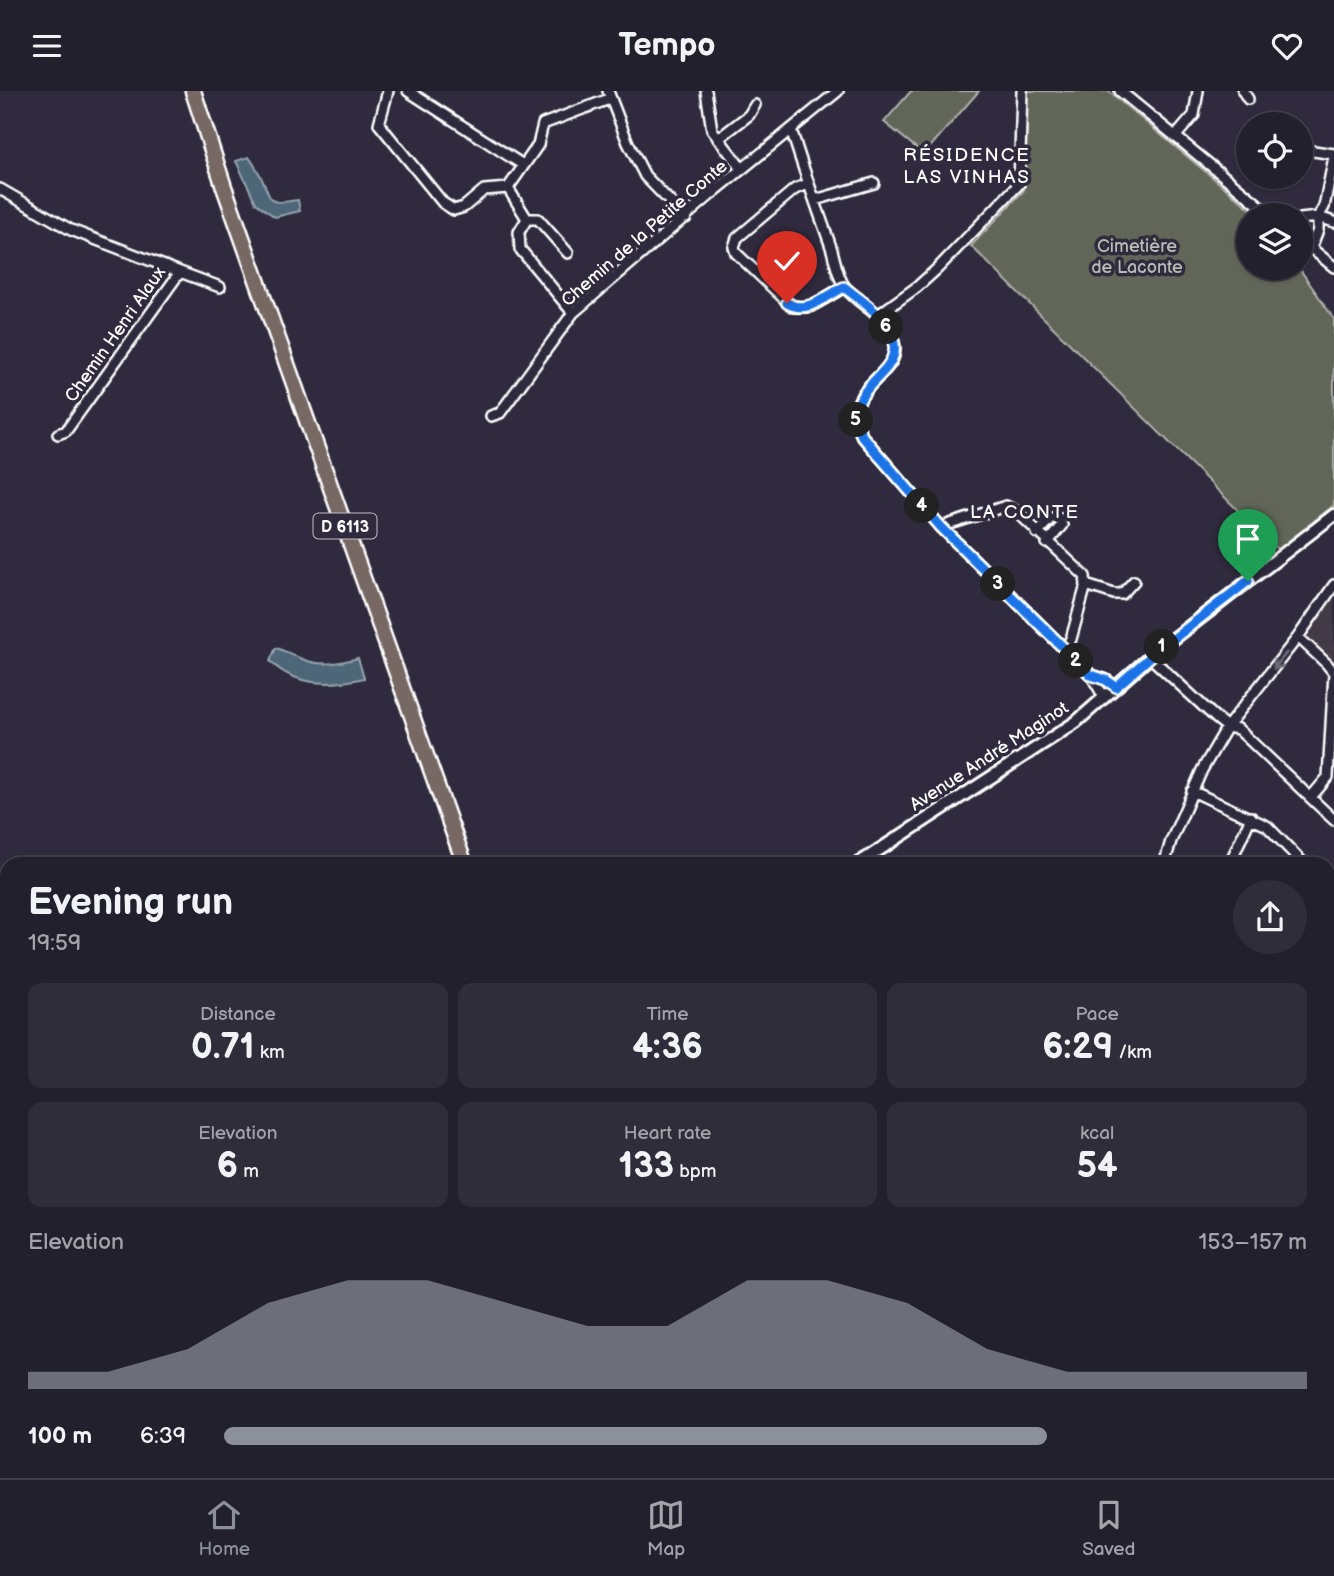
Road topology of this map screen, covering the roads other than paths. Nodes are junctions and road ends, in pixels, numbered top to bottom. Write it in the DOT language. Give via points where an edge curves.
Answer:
graph roads {
  1 [pos="190,91"];
  2 [pos="388,91"];
  3 [pos="408,91"];
  4 [pos="706,91"];
  5 [pos="838,91"];
  6 [pos="1022,91"];
  7 [pos="1120,91"];
  8 [pos="1198,91"];
  9 [pos="609,95"];
  10 [pos="755,105"];
  11 [pos="791,129"];
  12 [pos="1175,137"];
  13 [pos="718,139"];
  14 [pos="1313,152"];
  15 [pos="1334,156"];
  16 [pos="523,165"];
  17 [pos="742,169"];
  18 [pos="874,183"];
  19 [pos="808,184"];
  20 [pos="508,188"];
  21 [pos="0,189"];
  22 [pos="815,200"];
  23 [pos="1256,203"];
  24 [pos="1318,217"];
  25 [pos="686,218"];
  26 [pos="1313,218"];
  27 [pos="527,219"];
  28 [pos="1334,222"];
  29 [pos="1313,243"];
  30 [pos="1313,250"];
  31 [pos="568,253"];
  32 [pos="1334,267"];
  33 [pos="180,272"];
  34 [pos="220,287"];
  35 [pos="844,287"];
  36 [pos="573,313"];
  37 [pos="878,315"];
  38 [pos="491,416"];
  39 [pos="58,434"];
  40 [pos="1334,515"];
  41 [pos="941,527"];
  42 [pos="1037,533"];
  43 [pos="1047,543"];
  44 [pos="1134,581"];
  45 [pos="1086,585"];
  46 [pos="1334,585"];
  47 [pos="1298,637"];
  48 [pos="1064,650"];
  49 [pos="1150,657"];
  50 [pos="1100,683"];
  51 [pos="1116,687"];
  52 [pos="1104,697"];
  53 [pos="1227,727"];
  54 [pos="1332,756"];
  55 [pos="1192,791"];
  56 [pos="1311,797"];
  57 [pos="1251,817"];
  58 [pos="1334,821"];
  59 [pos="462,857"];
  60 [pos="868,857"];
  61 [pos="1167,857"];
  62 [pos="1233,857"];
  63 [pos="1297,857"];
  1 -- 59 [label="main road, D 6113"];
  2 -- 20 [label="street" via="379,124 443,203 454,210 484,190"];
  3 -- 16 [label="street"];
  4 -- 13 [label="street" via="712,130"];
  5 -- 11 [label="street, Chemin de la Petite Conte"];
  6 -- 37 [label="street" via="1019,184 917,287"];
  7 -- 12 [label="street"];
  8 -- 12 [label="street" via="1194,115"];
  9 -- 16 [label="street" via="544,124 540,141"];
  9 -- 25 [label="street" via="645,176"];
  10 -- 13 [label="street"];
  11 -- 17 [label="street, Chemin de la Petite Conte"];
  11 -- 19 [label="street"];
  12 -- 23 [label="street"];
  13 -- 17 [label="street"];
  14 -- 15 [label="street"];
  15 -- 24 [label="street"];
  16 -- 20 [label="street"];
  17 -- 25 [label="street, Chemin de la Petite Conte"];
  18 -- 22 [label="street"];
  19 -- 22 [label="street"];
  19 -- 35 [label="street" via="795,189 737,238 736,253 793,307 810,307"];
  20 -- 27 [label="street"];
  21 -- 33 [label="street, Chemin Henri Alaux" via="71,230"];
  22 -- 35 [label="street"];
  24 -- 26 [label="street"];
  24 -- 28 [label="street"];
  24 -- 29 [label="street"];
  25 -- 36 [label="street, Chemin de la Petite Conte"];
  27 -- 31 [label="street" via="538,219"];
  27 -- 36 [label="street" via="519,232 520,249"];
  30 -- 32 [label="street"];
  33 -- 34 [label="street"];
  33 -- 39 [label="street, Chemin Henri Alaux" via="66,431"];
  35 -- 37 [label="street"];
  36 -- 38 [label="street, Chemin de la Petite Conte" via="500,413"];
  37 -- 41 [label="street" via="895,352 857,404 856,424"];
  40 -- 49 [label="street, Avenue André Maginot"];
  41 -- 42 [label="street" via="1006,506"];
  41 -- 48 [label="street"];
  42 -- 43 [label="street"];
  42 -- 43 [label="street" via="1051,518 1059,517 1062,525"];
  43 -- 45 [label="street" via="1085,576"];
  44 -- 45 [label="street" via="1122,594"];
  45 -- 48 [label="street" via="1072,639"];
  46 -- 47 [label="street"];
  47 -- 53 [label="street, one-way"];
  47 -- 54 [label="street" via="1334,673"];
  48 -- 50 [label="street"];
  49 -- 51 [label="street, Avenue André Maginot"];
  49 -- 53 [label="street"];
  50 -- 51 [label="street"];
  50 -- 52 [label="street"];
  51 -- 52 [label="street, Avenue André Maginot"];
  52 -- 60 [label="street, Avenue André Maginot" via="1076,722"];
  53 -- 55 [label="street"];
  53 -- 56 [label="street" via="1238,729"];
  54 -- 56 [label="street" via="1326,782"];
  55 -- 57 [label="street"];
  55 -- 61 [label="street"];
  56 -- 58 [label="street"];
  57 -- 62 [label="street"];
  57 -- 63 [label="street" via="1267,826"];
}
